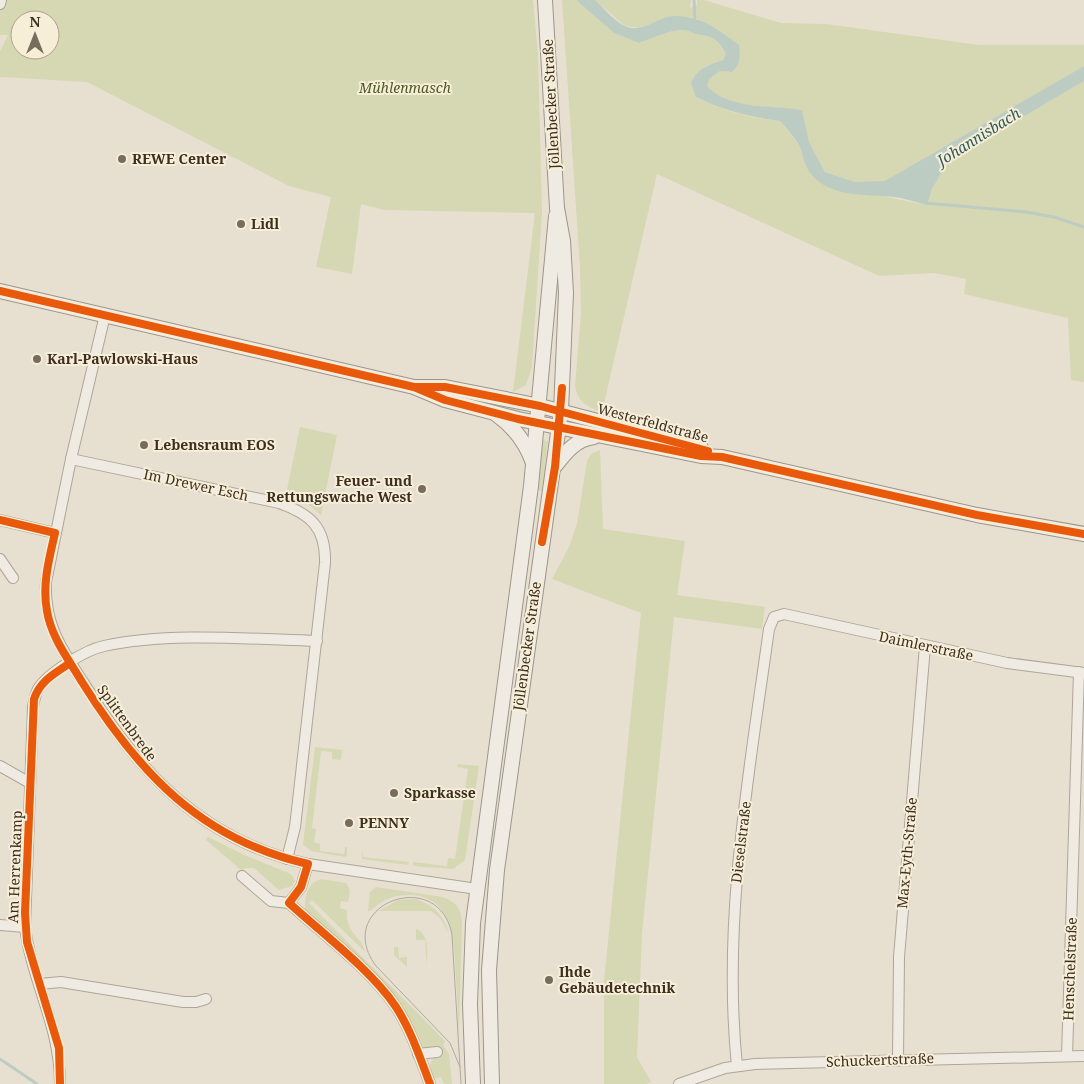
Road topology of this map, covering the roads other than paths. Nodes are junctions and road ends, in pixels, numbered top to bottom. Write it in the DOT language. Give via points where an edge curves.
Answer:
graph roads {
  1 [pos="1,0"];
  2 [pos="544,0"];
  3 [pos="0,4"];
  4 [pos="557,208"];
  5 [pos="0,291"];
  6 [pos="106,315"];
  7 [pos="414,387"];
  8 [pos="540,406"];
  9 [pos="561,411"];
  10 [pos="492,412"];
  11 [pos="538,423"];
  12 [pos="560,428"];
  13 [pos="598,436"];
  14 [pos="722,457"];
  15 [pos="71,459"];
  16 [pos="533,463"];
  17 [pos="555,467"];
  18 [pos="0,520"];
  19 [pos="55,533"];
  20 [pos="1084,534"];
  21 [pos="0,559"];
  22 [pos="12,578"];
  23 [pos="772,620"];
  24 [pos="317,641"];
  25 [pos="925,646"];
  26 [pos="70,663"];
  27 [pos="1082,673"];
  28 [pos="0,766"];
  29 [pos="30,783"];
  30 [pos="287,859"];
  31 [pos="308,864"];
  32 [pos="242,876"];
  33 [pos="477,889"];
  34 [pos="495,891"];
  35 [pos="289,903"];
  36 [pos="0,925"];
  37 [pos="24,927"];
  38 [pos="40,984"];
  39 [pos="206,999"];
  40 [pos="437,1052"];
  41 [pos="418,1054"];
  42 [pos="1067,1056"];
  43 [pos="1084,1056"];
  44 [pos="898,1060"];
  45 [pos="736,1066"];
  46 [pos="60,1084"];
  47 [pos="430,1084"];
  48 [pos="474,1084"];
  49 [pos="492,1084"];
  50 [pos="679,1084"];
  1 -- 3 [label="street"];
  2 -- 4 [label="main road, Jöllenbecker Straße"];
  4 -- 8 [label="main road, Jöllenbecker Straße"];
  4 -- 9 [label="main road, Jöllenbecker Straße" via="566,293"];
  5 -- 6 [label="main road"];
  6 -- 7 [label="main road"];
  6 -- 15 [label="street, Splittenbrede"];
  7 -- 8 [label="main road, Westerfeldstraße" via="445,387"];
  7 -- 10 [label="main road, Westerfeldstraße" via="439,398"];
  8 -- 9 [label="main road, Westerfeldstraße"];
  8 -- 11 [label="main road, Jöllenbecker Straße"];
  9 -- 12 [label="main road, Jöllenbecker Straße"];
  9 -- 14 [label="main road, Westerfeldstraße" via="702,448"];
  10 -- 11 [label="main road, Westerfeldstraße"];
  10 -- 16 [label="main road" via="517,434 530,452"];
  11 -- 12 [label="main road, Westerfeldstraße"];
  11 -- 16 [label="main road, Jöllenbecker Straße"];
  12 -- 13 [label="main road, Westerfeldstraße"];
  12 -- 17 [label="main road, Jöllenbecker Straße"];
  13 -- 14 [label="main road, Westerfeldstraße" via="701,456"];
  13 -- 17 [label="main road" via="580,440"];
  14 -- 20 [label="main road" via="976,516"];
  15 -- 19 [label="street, Splittenbrede"];
  15 -- 24 [label="street, Im Drewer Esch" via="279,503 306,515 318,527 326,549"];
  16 -- 33 [label="main road, Jöllenbecker Straße"];
  17 -- 34 [label="main road, Jöllenbecker Straße" via="538,567"];
  18 -- 19 [label="street"];
  19 -- 26 [label="street, Splittenbrede" via="46,582 47,610 58,642"];
  21 -- 22 [label="street"];
  23 -- 25 [label="street, Daimlerstraße" via="784,614"];
  23 -- 45 [label="street, Dieselstraße" via="735,886 732,970"];
  24 -- 26 [label="street" via="154,640 103,646"];
  24 -- 30 [label="street, Im Drewer Esch" via="295,827"];
  25 -- 27 [label="street, Daimlerstraße" via="1007,663"];
  25 -- 44 [label="street, Max-Eyth-Straße" via="899,957"];
  26 -- 29 [label="street, Am Herrenkamp" via="48,677 37,691"];
  26 -- 30 [label="street, Splittenbrede" via="114,731 164,788 197,815 227,833"];
  27 -- 42 [label="street, Henschelstraße"];
  28 -- 29 [label="street"];
  29 -- 37 [label="street, Am Herrenkamp"];
  30 -- 31 [label="street, Splittenbrede"];
  31 -- 33 [label="street, Splittenbrede"];
  31 -- 35 [label="street" via="301,887"];
  32 -- 35 [label="street" via="271,901"];
  33 -- 34 [label="main road, Splittenbrede"];
  33 -- 48 [label="main road, Jöllenbecker Straße" via="470,997"];
  34 -- 49 [label="main road, Jöllenbecker Straße" via="489,970"];
  35 -- 41 [label="street" via="390,999 404,1020"];
  36 -- 37 [label="street"];
  37 -- 38 [label="street, Am Herrenkamp"];
  38 -- 39 [label="street" via="61,982 183,1002"];
  38 -- 46 [label="street, Am Herrenkamp" via="59,1048"];
  40 -- 41 [label="street"];
  41 -- 47 [label="street"];
  42 -- 43 [label="street, Schuckertstraße"];
  42 -- 44 [label="street, Schuckertstraße"];
  44 -- 45 [label="street, Schuckertstraße"];
  45 -- 50 [label="street, Schuckertstraße"];
}
